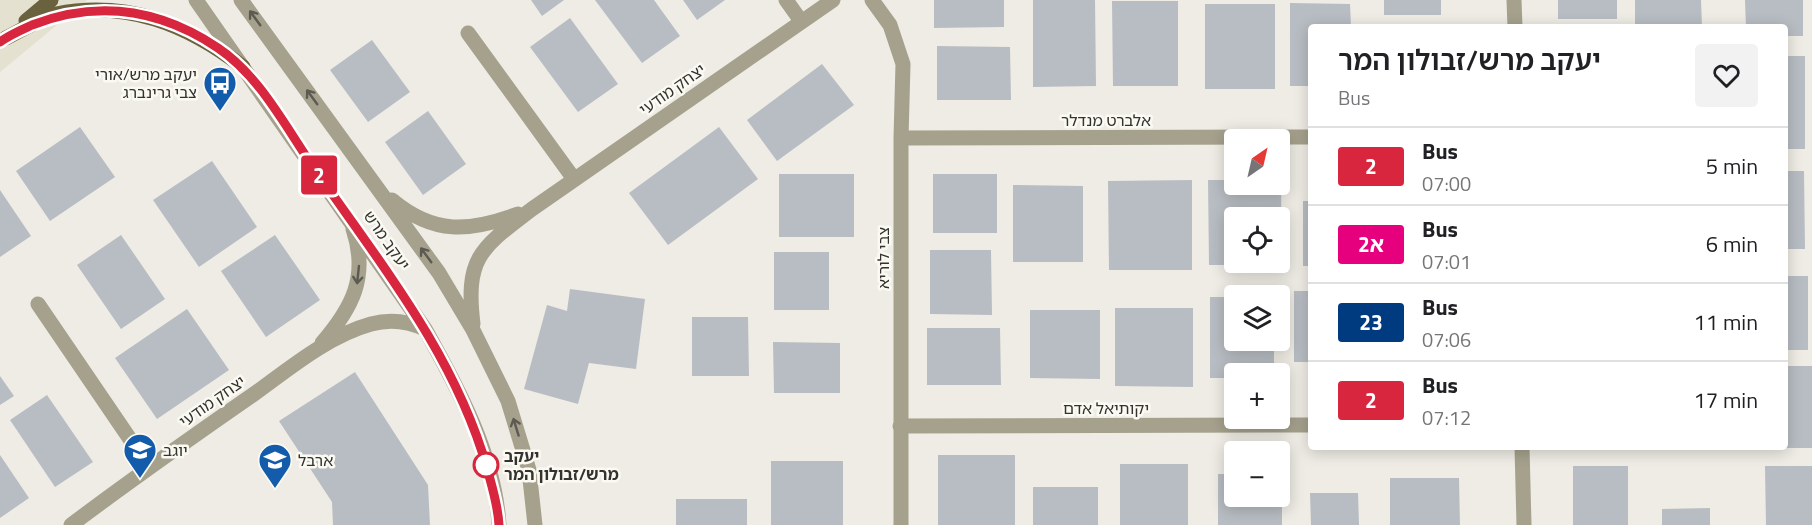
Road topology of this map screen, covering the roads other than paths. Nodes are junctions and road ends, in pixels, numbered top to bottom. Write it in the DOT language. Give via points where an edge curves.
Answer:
graph roads {
  1 [pos="51,0"];
  2 [pos="196,0"];
  3 [pos="241,0"];
  4 [pos="786,0"];
  5 [pos="833,0"];
  6 [pos="872,0"];
  7 [pos="1514,0"];
  8 [pos="801,21"];
  9 [pos="1515,24"];
  10 [pos="468,33"];
  11 [pos="3,40"];
  12 [pos="243,67"];
  13 [pos="1308,137"];
  14 [pos="901,138"];
  15 [pos="574,180"];
  16 [pos="379,189"];
  17 [pos="532,209"];
  18 [pos="349,218"];
  19 [pos="38,304"];
  20 [pos="425,329"];
  21 [pos="473,330"];
  22 [pos="316,350"];
  23 [pos="1308,425"];
  24 [pos="900,426"];
  25 [pos="1522,450"];
  26 [pos="149,466"];
  27 [pos="71,525"];
  28 [pos="499,525"];
  29 [pos="536,525"];
  30 [pos="901,525"];
  31 [pos="1524,525"];
  1 -- 11 [label="main road"];
  2 -- 12 [label="street, יעקב מרש"];
  16 -- 3 [label="street, יעקב מרש, one-way"];
  4 -- 8 [label="street"];
  5 -- 8 [label="street, יצחק מודעי"];
  6 -- 14 [label="street, צבי לוריא" via="890,24 903,64"];
  7 -- 9 [label="street"];
  8 -- 15 [label="street, יצחק מודעי"];
  10 -- 15 [label="street"];
  11 -- 12 [label="main road" via="54,14 93,6 117,8 159,17 194,33"];
  12 -- 18 [label="street, יעקב מרש"];
  13 -- 14 [label="street, אלברט מנדלר"];
  14 -- 24 [label="street, צבי לוריא"];
  15 -- 17 [label="street, יצחק מודעי"];
  16 -- 17 [label="street, יצחק מודעי" via="416,216 433,225 452,228 491,224"];
  21 -- 16 [label="street, יעקב מרש, one-way" via="439,273"];
  17 -- 21 [label="street, יצחק מודעי" via="492,241 477,262 469,291"];
  18 -- 20 [label="street, יעקב מרש"];
  18 -- 22 [label="street, יצחק מודעי, one-way" via="359,258 355,295"];
  19 -- 26 [label="street"];
  20 -- 22 [label="street, יצחק מודעי" via="400,322 373,323"];
  20 -- 28 [label="street, יעקב מרש" via="456,384 480,443"];
  29 -- 21 [label="street, יעקב מרש, one-way" via="529,470 508,401"];
  22 -- 26 [label="street, יצחק מודעי"];
  23 -- 24 [label="street, יקותיאל אדם"];
  24 -- 30 [label="street, צבי לוריא"];
  25 -- 31 [label="street"];
  26 -- 27 [label="street, יצחק מודעי"];
}
